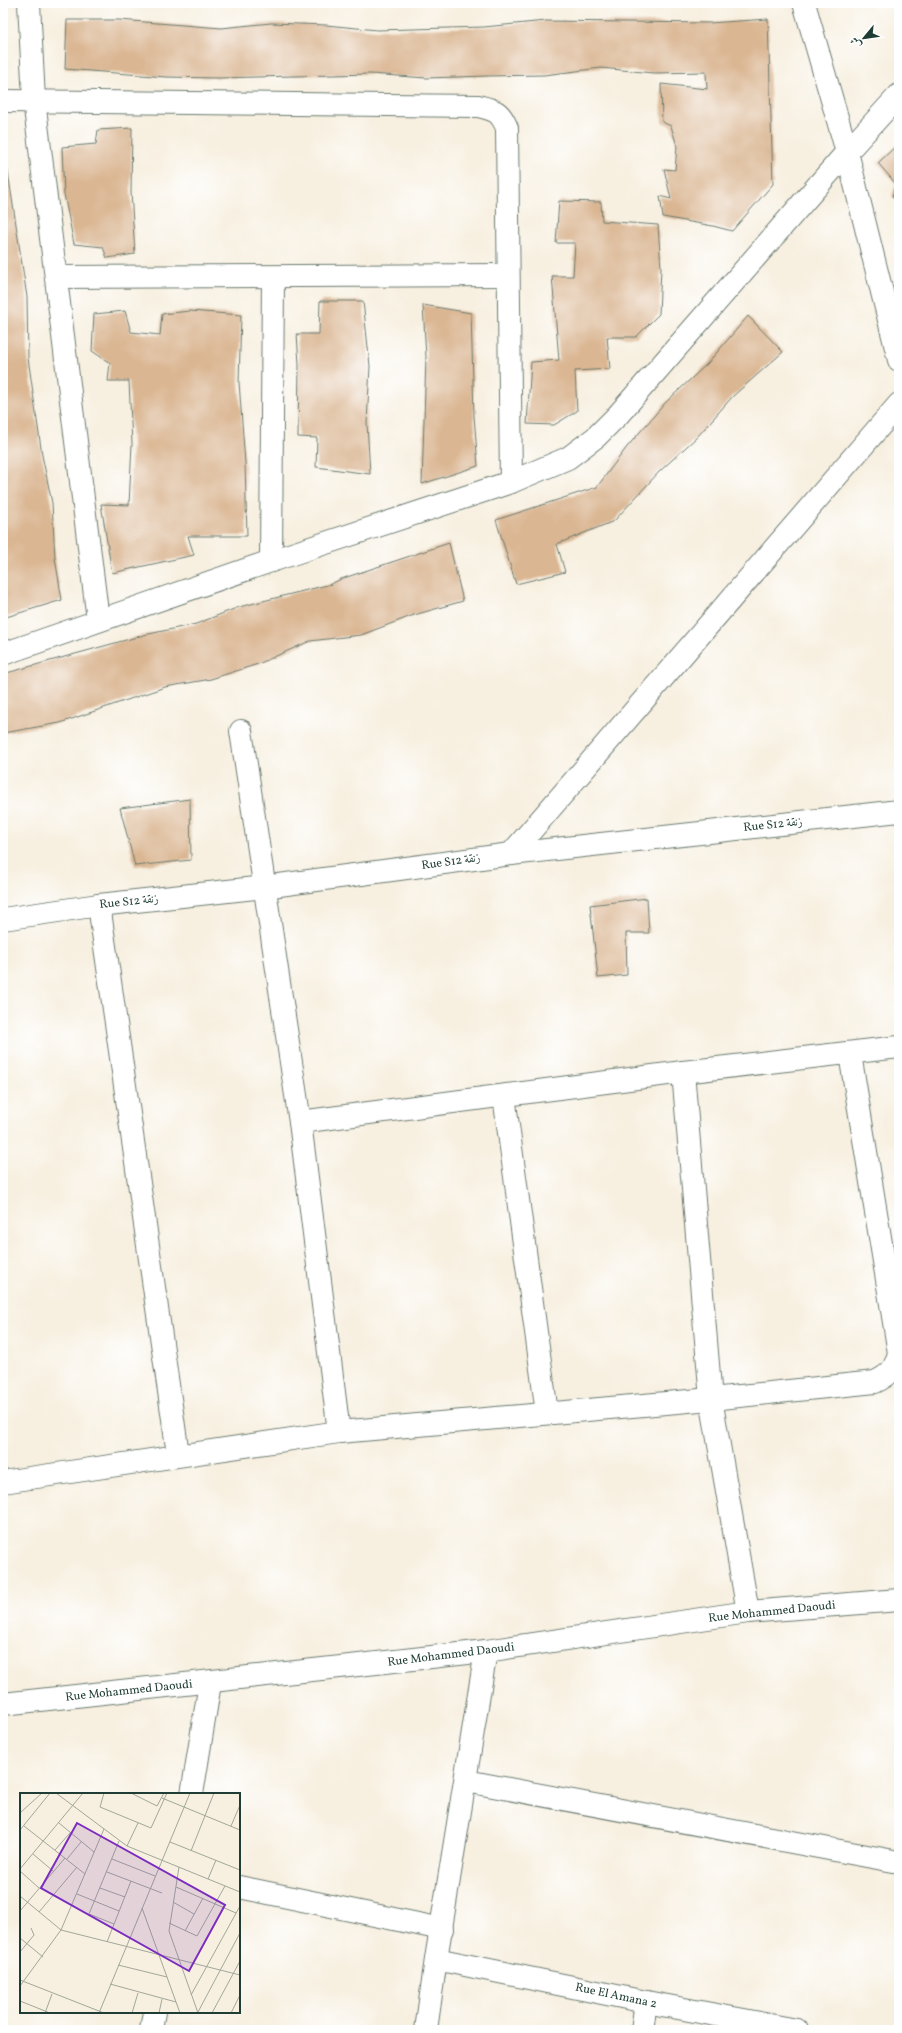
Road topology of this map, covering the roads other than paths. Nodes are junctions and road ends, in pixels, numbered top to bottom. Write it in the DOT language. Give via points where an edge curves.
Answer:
graph roads {
  1 [pos="29,3"];
  2 [pos="804,3"];
  3 [pos="899,95"];
  4 [pos="34,100"];
  5 [pos="3,101"];
  6 [pos="847,152"];
  7 [pos="507,275"];
  8 [pos="56,277"];
  9 [pos="273,277"];
  10 [pos="899,360"];
  11 [pos="899,404"];
  12 [pos="511,482"];
  13 [pos="271,561"];
  14 [pos="98,620"];
  15 [pos="3,654"];
  16 [pos="241,731"];
  17 [pos="899,811"];
  18 [pos="511,854"];
  19 [pos="264,887"];
  20 [pos="99,905"];
  21 [pos="3,919"];
  22 [pos="899,1047"];
  23 [pos="850,1054"];
  24 [pos="684,1072"];
  25 [pos="504,1096"];
  26 [pos="300,1122"];
  27 [pos="899,1353"];
  28 [pos="711,1399"];
  29 [pos="547,1413"];
  30 [pos="339,1432"];
  31 [pos="178,1454"];
  32 [pos="3,1482"];
  33 [pos="899,1600"];
  34 [pos="748,1612"];
  35 [pos="486,1651"];
  36 [pos="210,1683"];
  37 [pos="3,1704"];
  38 [pos="466,1781"];
  39 [pos="192,1793"];
  40 [pos="899,1862"];
  41 [pos="240,1887"];
  42 [pos="442,1929"];
  43 [pos="436,1959"];
  44 [pos="646,2002"];
  45 [pos="154,2013"];
  46 [pos="151,2030"];
  47 [pos="426,2030"];
  48 [pos="642,2030"];
  49 [pos="797,2030"];
  1 -- 4 [label="street"];
  2 -- 6 [label="street"];
  3 -- 6 [label="street"];
  4 -- 5 [label="street"];
  4 -- 7 [label="street" via="478,106 495,110 503,118 507,128"];
  4 -- 8 [label="street"];
  6 -- 10 [label="street"];
  6 -- 12 [label="street" via="596,437 568,458"];
  7 -- 9 [label="street"];
  7 -- 12 [label="street"];
  8 -- 9 [label="street"];
  8 -- 14 [label="street"];
  9 -- 13 [label="street"];
  11 -- 18 [label="street"];
  12 -- 13 [label="street"];
  13 -- 14 [label="street"];
  14 -- 15 [label="street"];
  16 -- 19 [label="street"];
  17 -- 18 [label="street, Rue S12 زنقة"];
  18 -- 19 [label="street, Rue S12 زنقة"];
  19 -- 20 [label="street, Rue S12 زنقة"];
  19 -- 26 [label="street"];
  20 -- 21 [label="street, Rue S12 زنقة"];
  20 -- 31 [label="street"];
  22 -- 23 [label="street"];
  23 -- 24 [label="street"];
  23 -- 27 [label="street"];
  24 -- 25 [label="street"];
  24 -- 28 [label="street"];
  25 -- 26 [label="street"];
  25 -- 29 [label="street"];
  26 -- 30 [label="street"];
  27 -- 28 [label="street" via="895,1367 888,1376 875,1382"];
  28 -- 29 [label="street"];
  28 -- 34 [label="street"];
  29 -- 30 [label="street"];
  30 -- 31 [label="street"];
  31 -- 32 [label="street"];
  33 -- 34 [label="street, Rue Mohammed Daoudi"];
  34 -- 35 [label="street, Rue Mohammed Daoudi"];
  35 -- 36 [label="street, Rue Mohammed Daoudi"];
  35 -- 38 [label="street"];
  36 -- 37 [label="street, Rue Mohammed Daoudi"];
  36 -- 39 [label="street"];
  38 -- 40 [label="street"];
  38 -- 42 [label="street"];
  41 -- 42 [label="street"];
  42 -- 43 [label="street"];
  43 -- 44 [label="street, Rue El Amana 2"];
  43 -- 47 [label="street"];
  44 -- 48 [label="street"];
  44 -- 49 [label="street, Rue El Amana 2"];
  45 -- 46 [label="street"];
}
